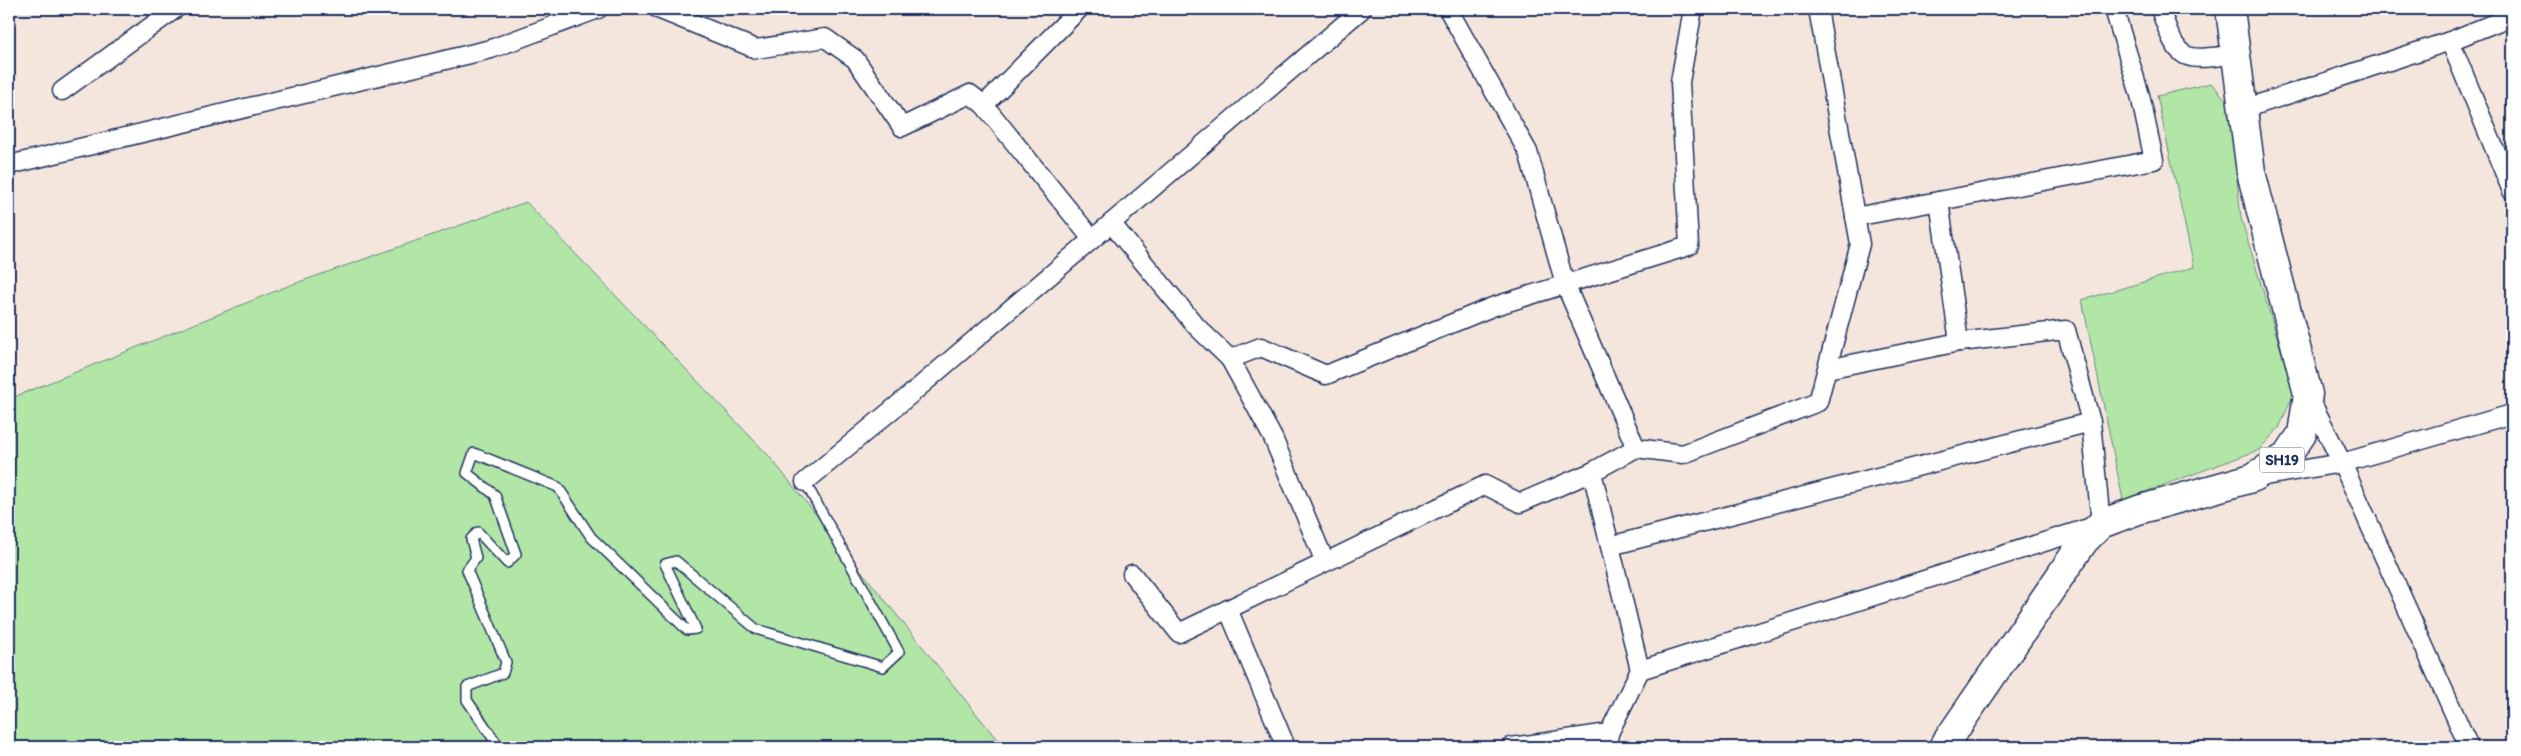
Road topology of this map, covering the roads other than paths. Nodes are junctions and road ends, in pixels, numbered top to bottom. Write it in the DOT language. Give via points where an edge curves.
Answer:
graph roads {
  1 [pos="175,9"];
  2 [pos="598,9"];
  3 [pos="658,9"];
  4 [pos="1079,9"];
  5 [pos="1362,9"];
  6 [pos="1448,9"];
  7 [pos="1693,9"];
  8 [pos="1818,9"];
  9 [pos="2114,9"];
  10 [pos="2160,9"];
  11 [pos="2230,9"];
  12 [pos="2512,16"];
  13 [pos="2450,41"];
  14 [pos="2236,54"];
  15 [pos="62,91"];
  16 [pos="984,105"];
  17 [pos="2244,109"];
  18 [pos="9,165"];
  19 [pos="2512,191"];
  20 [pos="1939,201"];
  21 [pos="1855,217"];
  22 [pos="1111,223"];
  23 [pos="1092,240"];
  24 [pos="1565,284"];
  25 [pos="1959,342"];
  26 [pos="1230,359"];
  27 [pos="1827,369"];
  28 [pos="2308,394"];
  29 [pos="2512,414"];
  30 [pos="2091,422"];
  31 [pos="1636,448"];
  32 [pos="2342,463"];
  33 [pos="1592,472"];
  34 [pos="2252,478"];
  35 [pos="805,482"];
  36 [pos="2101,524"];
  37 [pos="1610,546"];
  38 [pos="1325,562"];
  39 [pos="1132,574"];
  40 [pos="1228,610"];
  41 [pos="1640,670"];
  42 [pos="1608,740"];
  43 [pos="499,747"];
  44 [pos="1286,747"];
  45 [pos="1511,747"];
  46 [pos="1943,747"];
  47 [pos="2469,747"];
  1 -- 15 [label="street"];
  2 -- 18 [label="street" via="491,48"];
  3 -- 16 [label="street" via="756,49 825,38 855,59 902,127 970,94"];
  4 -- 16 [label="street"];
  5 -- 22 [label="street"];
  6 -- 24 [label="street" via="1528,152"];
  7 -- 24 [label="street" via="1680,82 1688,246"];
  8 -- 21 [label="street"];
  9 -- 20 [label="street" via="2140,95 2154,160"];
  10 -- 14 [label="street" via="2176,49 2189,57 2204,59"];
  11 -- 14 [label="main road, SH19"];
  12 -- 13 [label="street"];
  13 -- 17 [label="street"];
  13 -- 19 [label="street"];
  14 -- 17 [label="main road, SH19"];
  16 -- 23 [label="street"];
  17 -- 28 [label="main road, SH19" via="2251,172"];
  20 -- 21 [label="street"];
  20 -- 25 [label="street"];
  21 -- 27 [label="street" via="1860,244"];
  22 -- 23 [label="street"];
  22 -- 26 [label="street" via="1196,326"];
  23 -- 35 [label="street"];
  24 -- 26 [label="street" via="1492,307 1326,375 1261,347"];
  24 -- 31 [label="street"];
  25 -- 27 [label="street"];
  25 -- 30 [label="street" via="2066,330"];
  26 -- 38 [label="street" via="1273,438"];
  27 -- 31 [label="street" via="1818,402 1683,454"];
  28 -- 32 [label="street"];
  28 -- 34 [label="main road, SH19" via="2302,434 2287,456"];
  29 -- 32 [label="street"];
  30 -- 36 [label="street"];
  30 -- 37 [label="street"];
  31 -- 33 [label="street"];
  32 -- 34 [label="street"];
  32 -- 47 [label="street"];
  33 -- 37 [label="street"];
  33 -- 38 [label="street" via="1520,502 1485,485"];
  34 -- 36 [label="main road, SH19" via="2138,510"];
  35 -- 43 [label="lane" via="899,652 883,667 756,629 676,561 665,564 696,629 687,630 591,537 558,487 474,453 467,473 495,496 516,554 506,563 478,532 471,539 476,558 467,570 506,662 503,673 467,687 467,700"];
  36 -- 41 [label="street"];
  36 -- 46 [label="main road, SH19" via="2084,541"];
  37 -- 41 [label="street"];
  38 -- 40 [label="street"];
  39 -- 40 [label="street" via="1180,633"];
  40 -- 44 [label="street"];
  41 -- 42 [label="street"];
  42 -- 45 [label="street"];
}
